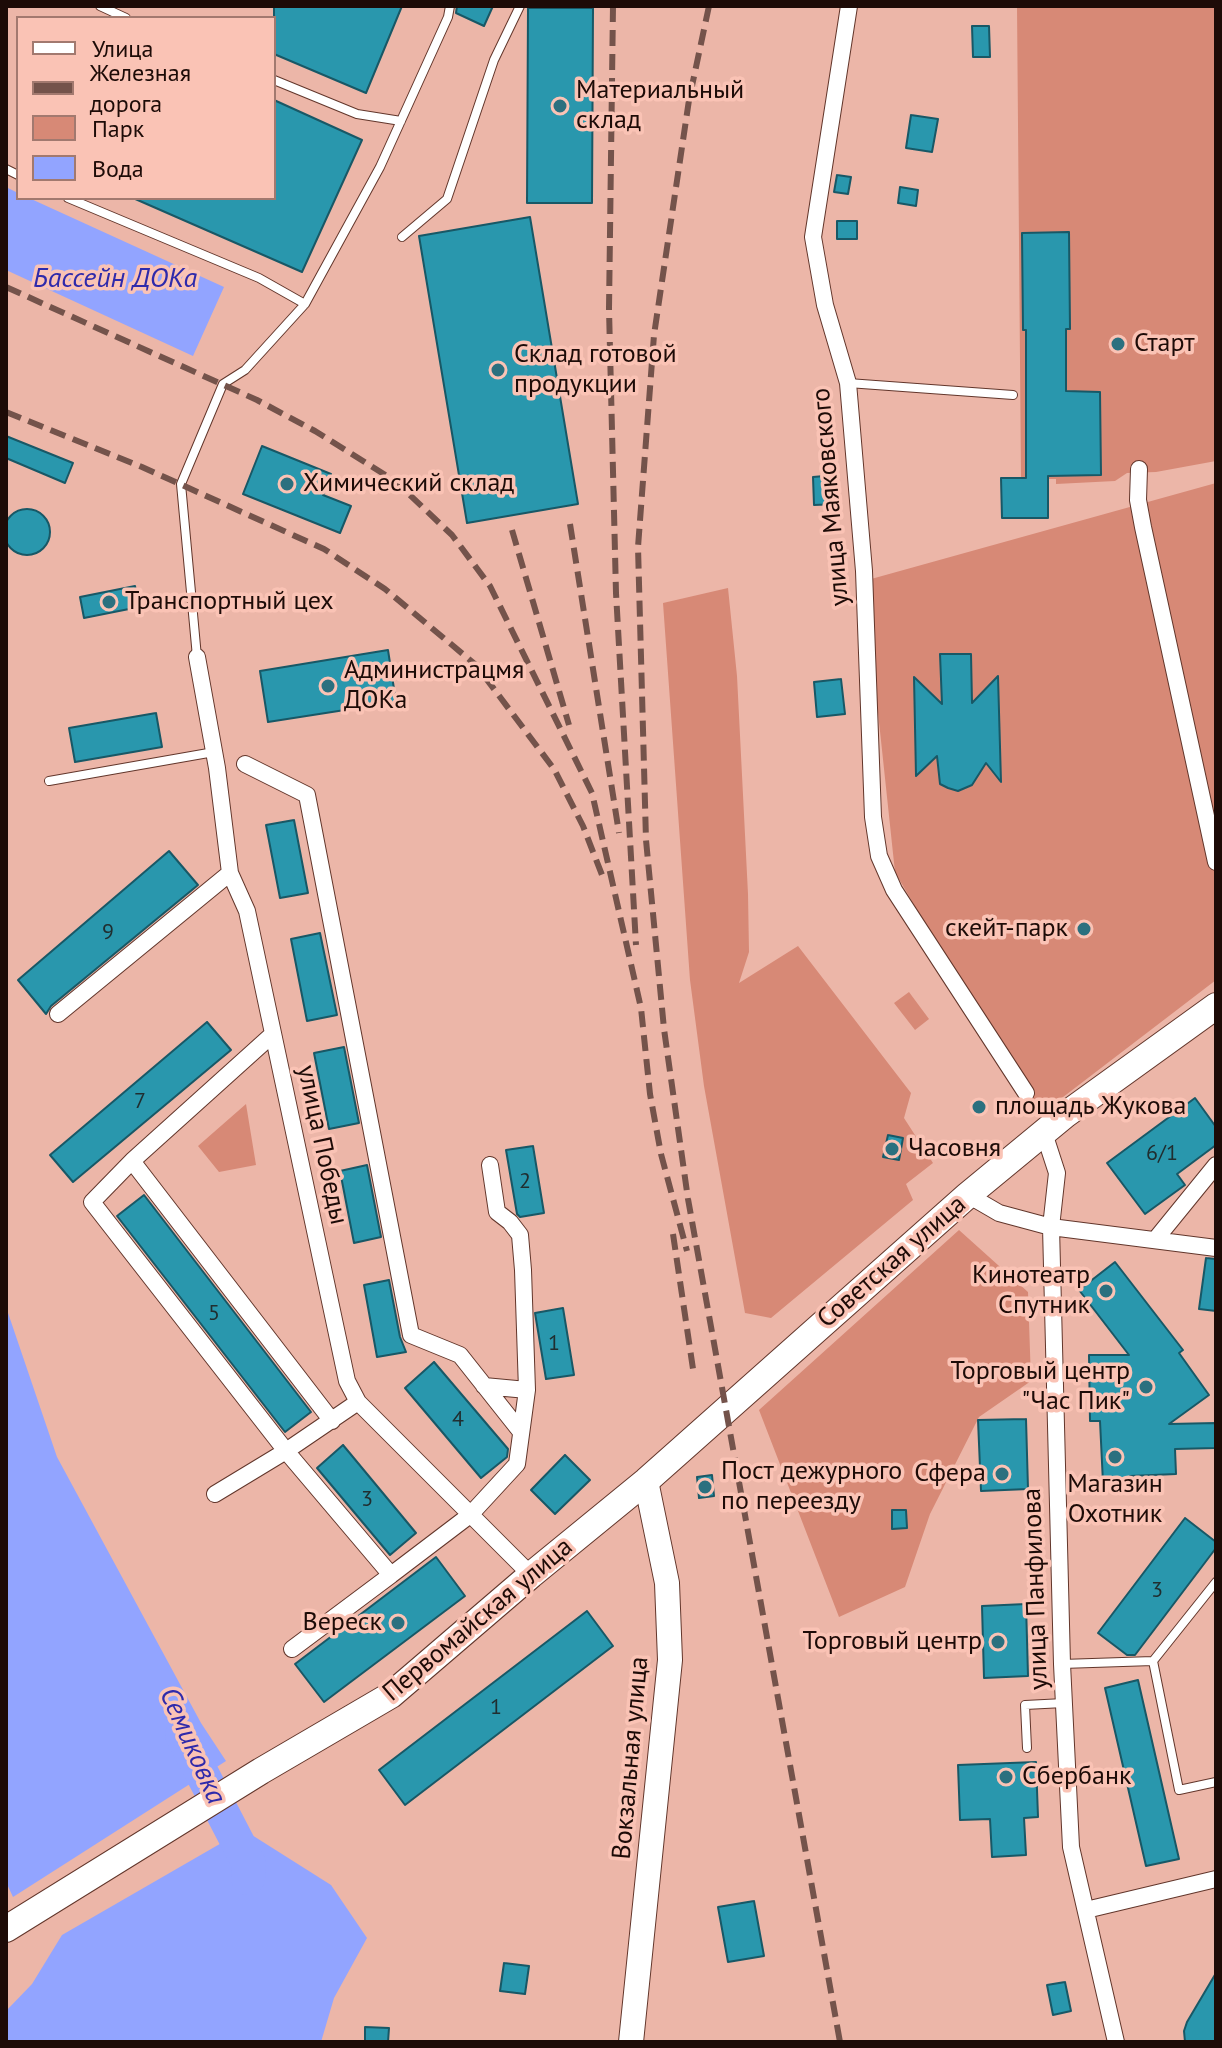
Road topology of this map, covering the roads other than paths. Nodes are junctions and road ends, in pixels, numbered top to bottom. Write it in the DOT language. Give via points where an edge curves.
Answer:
graph roads {
  1 [pos="100,6"];
  2 [pos="450,6"];
  3 [pos="520,6"];
  4 [pos="849,6"];
  5 [pos="122,16"];
  6 [pos="276,81"];
  7 [pos="401,121"];
  8 [pos="73,200"];
  9 [pos="402,237"];
  10 [pos="305,304"];
  11 [pos="848,383"];
  12 [pos="1013,395"];
  13 [pos="1139,469"];
  14 [pos="197,657"];
  15 [pos="215,751"];
  16 [pos="245,764"];
  17 [pos="49,781"];
  18 [pos="1216,862"];
  19 [pos="230,873"];
  20 [pos="1216,1006"];
  21 [pos="58,1014"];
  22 [pos="273,1034"];
  23 [pos="1026,1093"];
  24 [pos="1044,1133"];
  25 [pos="132,1161"];
  26 [pos="490,1165"];
  27 [pos="1216,1165"];
  28 [pos="968,1195"];
  29 [pos="1051,1227"];
  30 [pos="1155,1240"];
  31 [pos="1216,1248"];
  32 [pos="484,1386"];
  33 [pos="527,1390"];
  34 [pos="358,1402"];
  35 [pos="726,1408"];
  36 [pos="332,1421"];
  37 [pos="521,1432"];
  38 [pos="286,1451"];
  39 [pos="646,1481"];
  40 [pos="215,1494"];
  41 [pos="470,1515"];
  42 [pos="391,1575"];
  43 [pos="531,1575"];
  44 [pos="1216,1582"];
  45 [pos="292,1649"];
  46 [pos="1153,1661"];
  47 [pos="1062,1664"];
  48 [pos="1064,1703"];
  49 [pos="1027,1748"];
  50 [pos="1216,1782"];
  51 [pos="1216,1879"];
  52 [pos="1086,1910"];
  53 [pos="16,1924"];
  54 [pos="631,2042"];
  55 [pos="1116,2042"];
  1 -- 5 [label="lane"];
  2 -- 7 [label="lane"];
  3 -- 9 [label="lane" via="494,60 447,199"];
  4 -- 11 [label="street, улица Маяковского" via="813,237 825,305"];
  6 -- 7 [label="lane" via="357,114"];
  7 -- 10 [label="lane"];
  8 -- 10 [label="lane" via="259,278"];
  10 -- 14 [label="lane" via="245,370 223,384 181,484"];
  11 -- 12 [label="lane"];
  11 -- 23 [label="street, улица Маяковского" via="879,856 894,890"];
  13 -- 18 [label="street" via="1143,527"];
  14 -- 15 [label="street, улица Победы"];
  15 -- 17 [label="lane"];
  15 -- 19 [label="street, улица Победы"];
  16 -- 32 [label="street" via="307,795 411,1335 460,1355"];
  19 -- 21 [label="street"];
  19 -- 22 [label="street, улица Победы" via="247,911"];
  20 -- 24 [label="main road, Советская улица"];
  22 -- 25 [label="street"];
  22 -- 34 [label="street, улица Победы" via="347,1381"];
  24 -- 28 [label="main road, Советская улица"];
  24 -- 29 [label="street, улица Панфилова" via="1057,1173"];
  25 -- 36 [label="street"];
  25 -- 38 [label="street" via="92,1202"];
  26 -- 33 [label="street" via="497,1212 520,1235"];
  27 -- 30 [label="street"];
  28 -- 29 [label="street" via="999,1213"];
  28 -- 35 [label="main road, Советская улица"];
  29 -- 30 [label="street"];
  29 -- 47 [label="street, улица Панфилова"];
  30 -- 31 [label="street"];
  32 -- 33 [label="street"];
  32 -- 37 [label="street"];
  33 -- 37 [label="street"];
  34 -- 36 [label="street"];
  34 -- 41 [label="street, улица Победы"];
  35 -- 39 [label="main road, Первомайская улица"];
  36 -- 38 [label="street"];
  37 -- 41 [label="street" via="517,1464"];
  38 -- 40 [label="street"];
  38 -- 42 [label="street"];
  39 -- 43 [label="main road, Первомайская улица"];
  39 -- 54 [label="main road, Вокзальная улица" via="667,1583 670,1660"];
  41 -- 42 [label="street"];
  41 -- 43 [label="street, улица Победы"];
  42 -- 45 [label="street"];
  43 -- 53 [label="main road, Первомайская улица" via="391,1695"];
  44 -- 46 [label="lane"];
  46 -- 47 [label="lane"];
  46 -- 50 [label="lane" via="1179,1790"];
  47 -- 48 [label="street, улица Панфилова"];
  48 -- 49 [label="lane" via="1025,1705"];
  48 -- 52 [label="street, улица Панфилова" via="1071,1847"];
  51 -- 52 [label="street"];
  52 -- 55 [label="street, улица Панфилова"];
}
